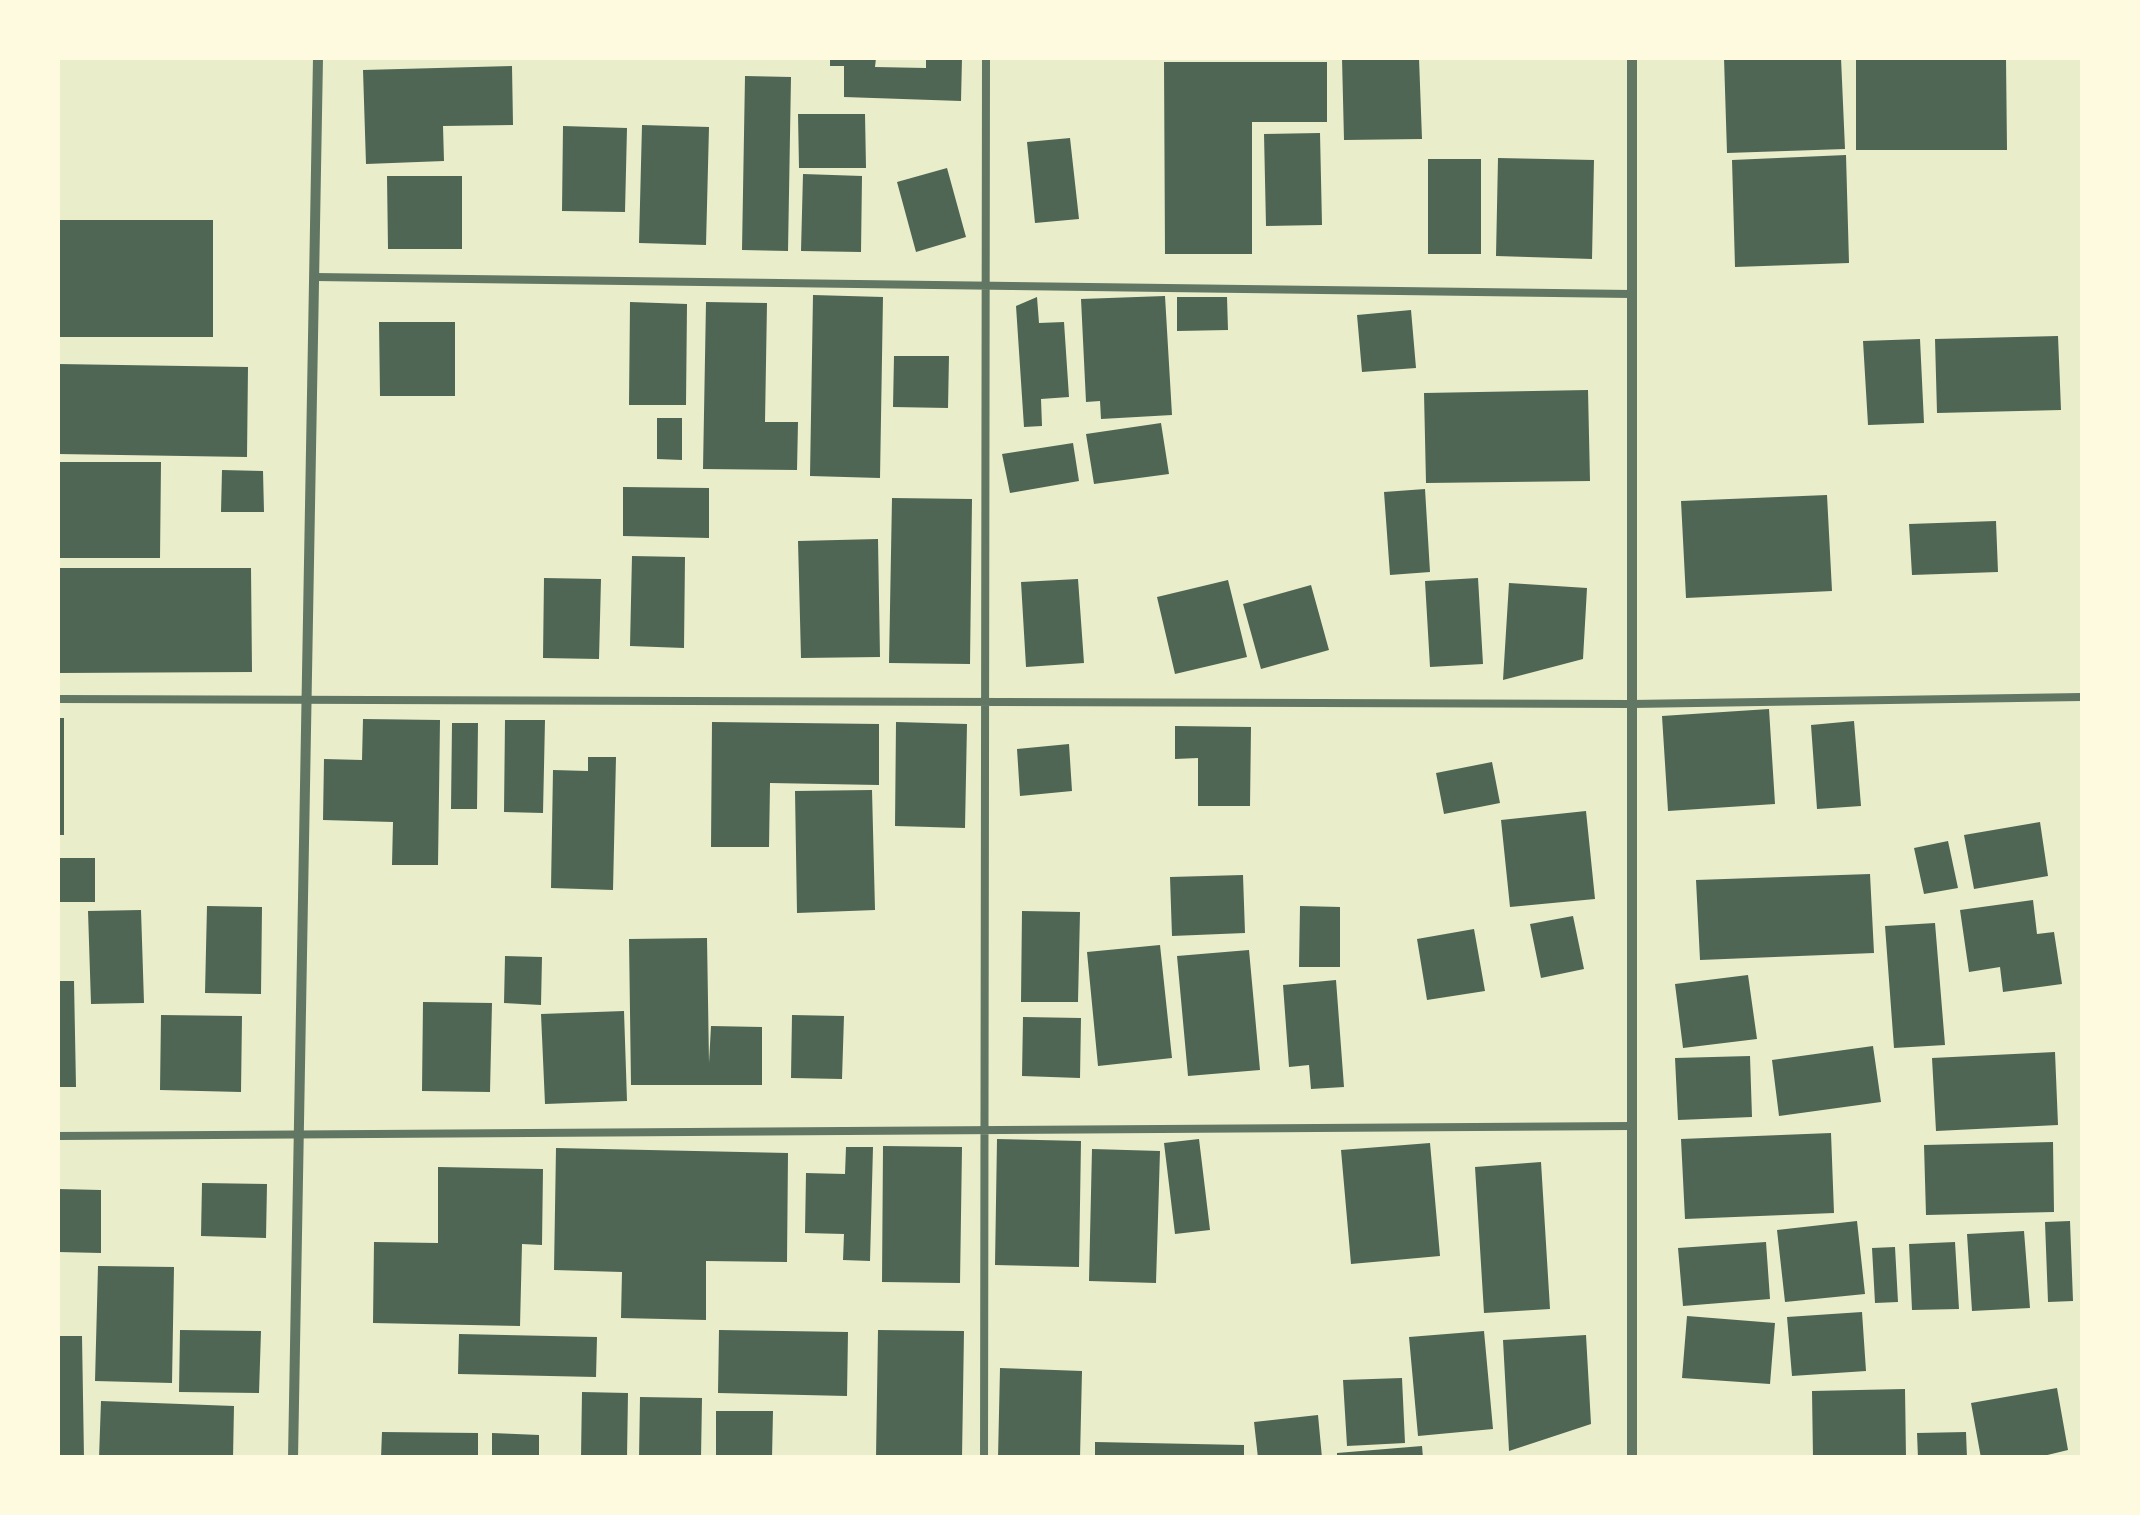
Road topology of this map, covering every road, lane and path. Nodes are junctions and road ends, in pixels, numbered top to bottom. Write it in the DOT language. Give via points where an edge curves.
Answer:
graph roads {
  1 [pos="318,58"];
  2 [pos="986,58"];
  3 [pos="1632,58"];
  4 [pos="315,277"];
  5 [pos="986,285"];
  6 [pos="1632,294"];
  7 [pos="2082,697"];
  8 [pos="308,699"];
  9 [pos="58,700"];
  10 [pos="986,703"];
  11 [pos="1632,704"];
  12 [pos="1632,1126"];
  13 [pos="984,1130"];
  14 [pos="299,1134"];
  15 [pos="58,1136"];
  16 [pos="293,1458"];
  17 [pos="984,1458"];
  18 [pos="1632,1458"];
  1 -- 4 [label="street"];
  2 -- 5 [label="lane"];
  3 -- 6 [label="street"];
  4 -- 5 [label="lane"];
  4 -- 8 [label="street"];
  5 -- 6 [label="lane"];
  5 -- 10 [label="lane"];
  6 -- 11 [label="street"];
  7 -- 11 [label="lane"];
  8 -- 9 [label="lane"];
  8 -- 10 [label="lane"];
  8 -- 14 [label="street"];
  10 -- 11 [label="lane"];
  10 -- 13 [label="lane"];
  11 -- 12 [label="street"];
  12 -- 13 [label="lane"];
  12 -- 18 [label="street"];
  13 -- 14 [label="lane"];
  13 -- 17 [label="lane"];
  14 -- 15 [label="lane"];
  14 -- 16 [label="street"];
}
